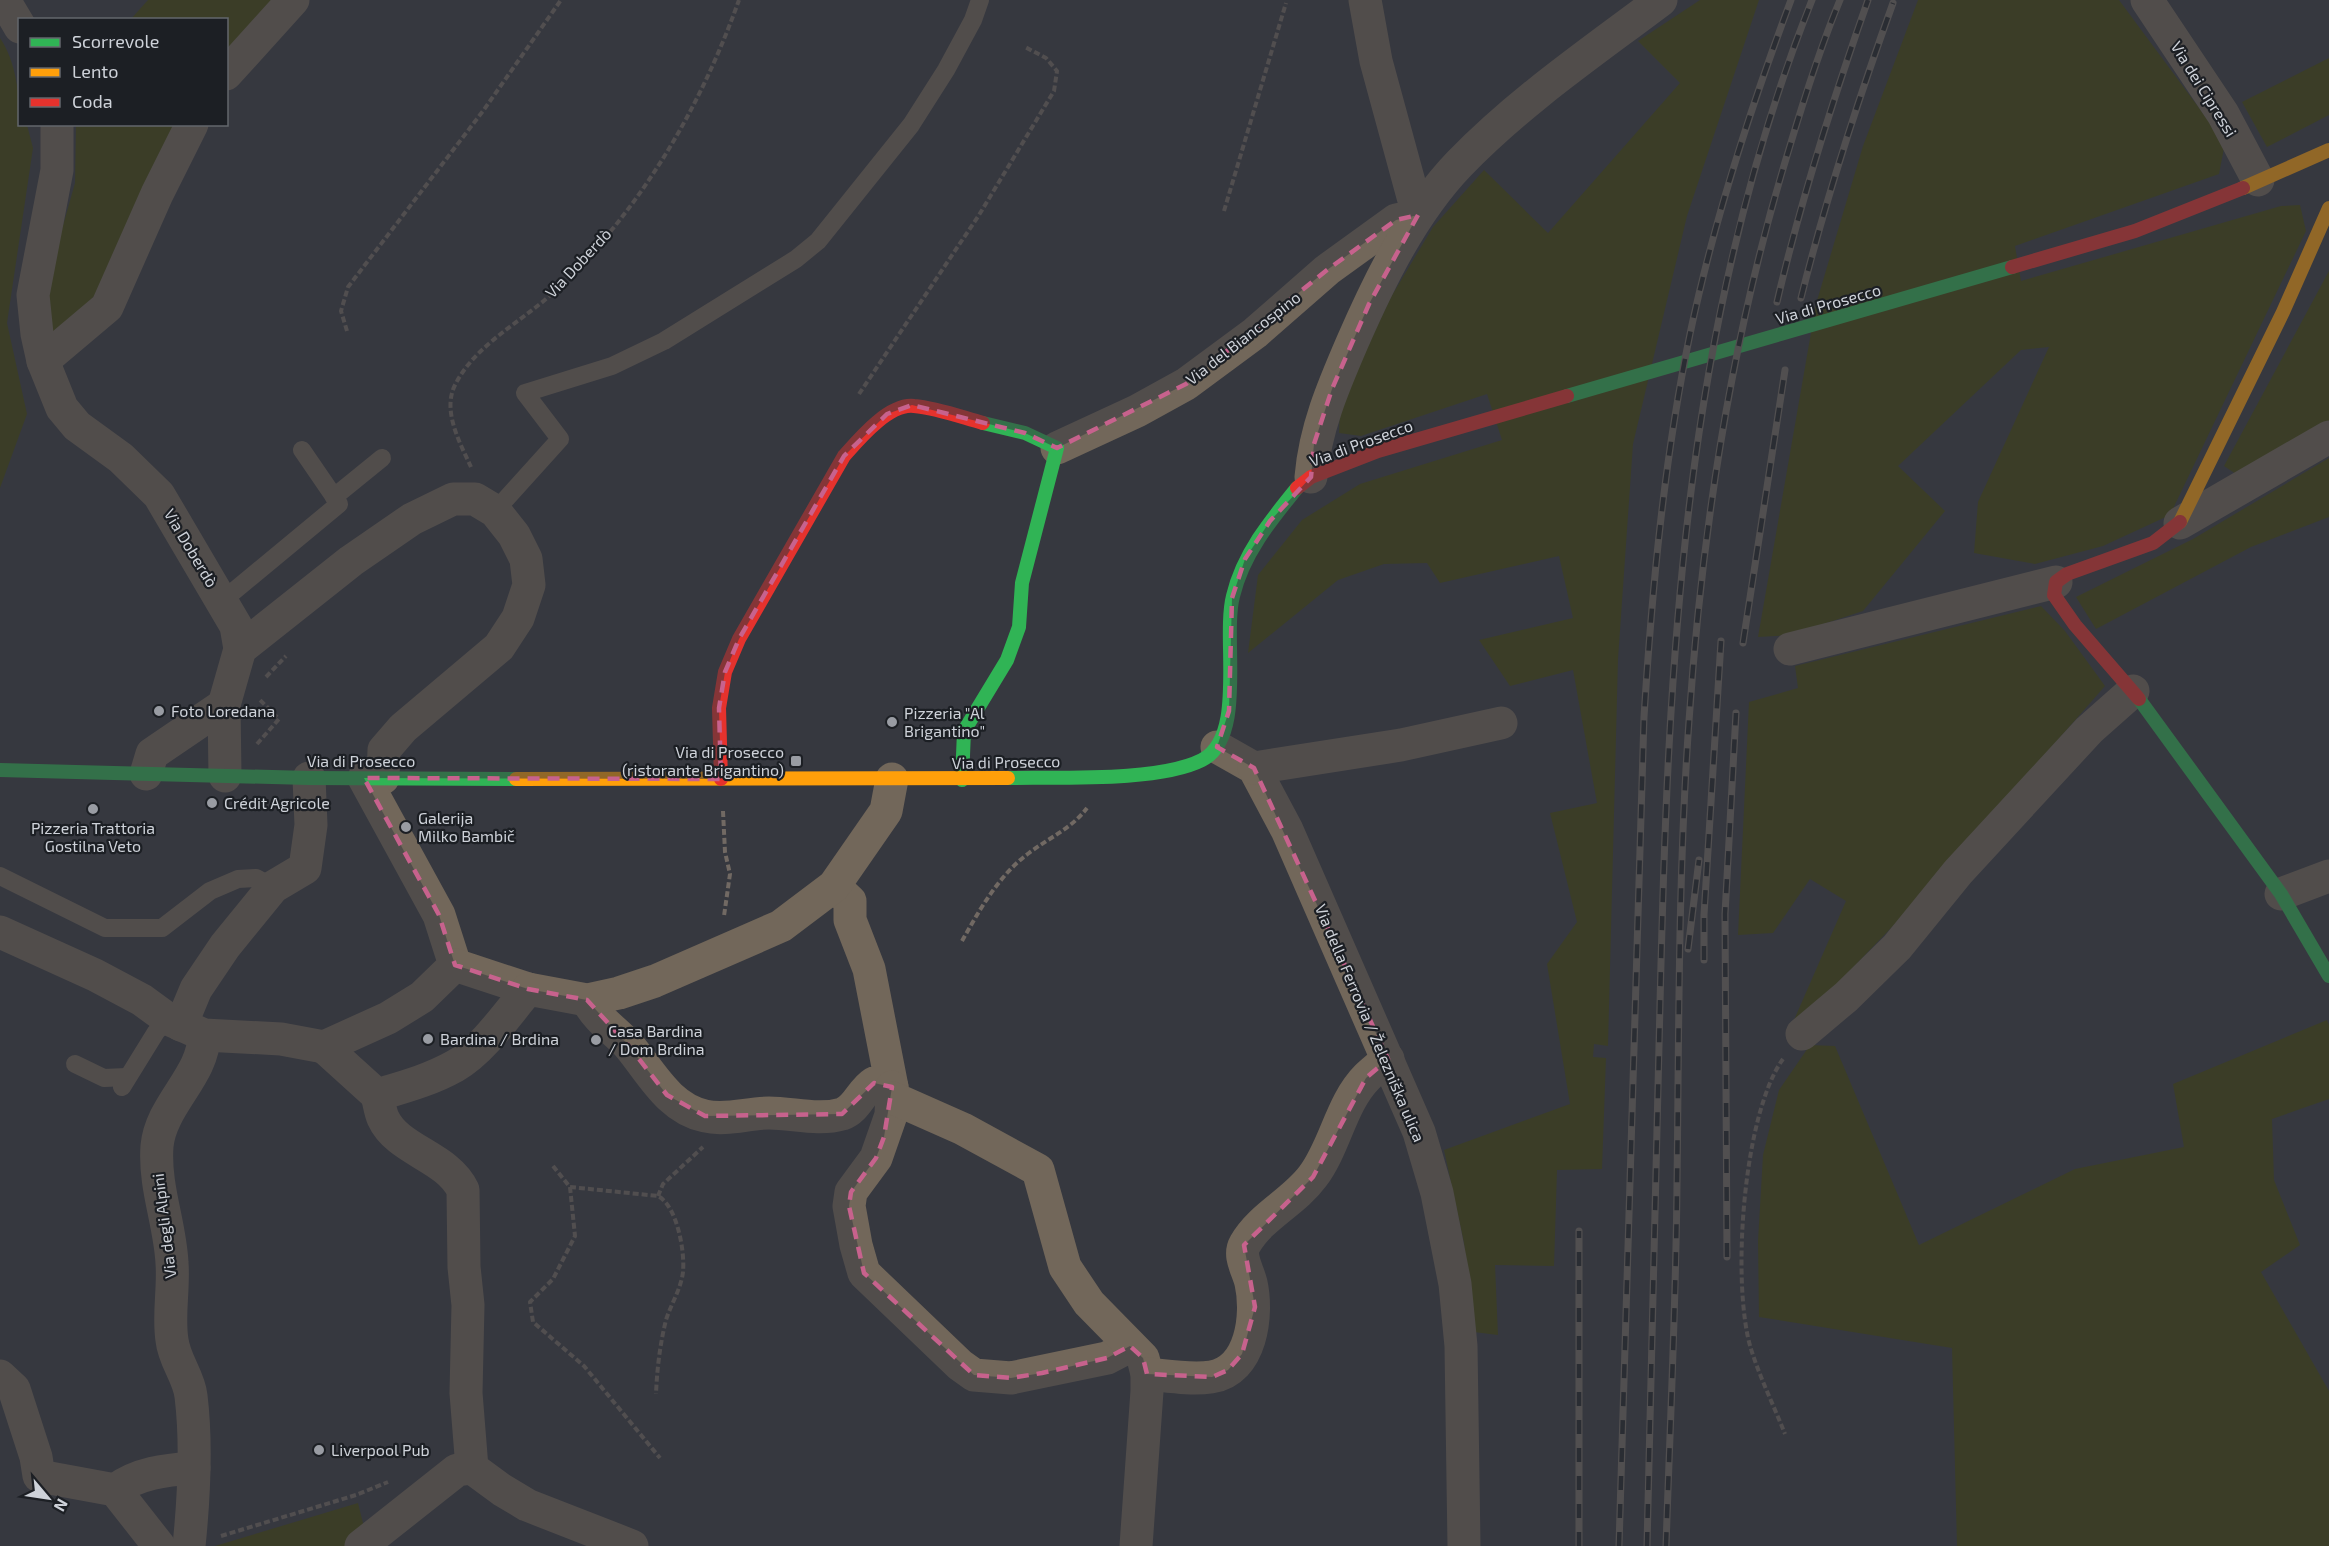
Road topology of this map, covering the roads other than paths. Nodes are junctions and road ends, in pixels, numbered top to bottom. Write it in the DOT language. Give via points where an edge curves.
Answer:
graph roads {
  1 [pos="4,0"];
  2 [pos="293,0"];
  3 [pos="980,0"];
  4 [pos="1365,0"];
  5 [pos="1661,0"];
  6 [pos="2146,0"];
  7 [pos="18,24"];
  8 [pos="228,72"];
  9 [pos="57,126"];
  10 [pos="191,126"];
  11 [pos="2329,150"];
  12 [pos="2258,180"];
  13 [pos="2329,208"];
  14 [pos="1418,215"];
  15 [pos="43,361"];
  16 [pos="2329,437"];
  17 [pos="1057,448"];
  18 [pos="302,450"];
  19 [pos="382,458"];
  20 [pos="1311,477"];
  21 [pos="334,497"];
  22 [pos="495,511"];
  23 [pos="2180,523"];
  24 [pos="2056,582"];
  25 [pos="222,601"];
  26 [pos="240,649"];
  27 [pos="1790,649"];
  28 [pos="2133,691"];
  29 [pos="238,699"];
  30 [pos="1501,723"];
  31 [pos="1217,747"];
  32 [pos="1254,768"];
  33 [pos="0,770"];
  34 [pos="147,774"];
  35 [pos="225,776"];
  36 [pos="309,778"];
  37 [pos="374,778"];
  38 [pos="721,779"];
  39 [pos="892,779"];
  40 [pos="962,780"];
  41 [pos="0,876"];
  42 [pos="2329,876"];
  43 [pos="834,886"];
  44 [pos="273,887"];
  45 [pos="2280,894"];
  46 [pos="0,932"];
  47 [pos="455,965"];
  48 [pos="2329,976"];
  49 [pos="528,989"];
  50 [pos="587,1000"];
  51 [pos="184,1026"];
  52 [pos="1802,1034"];
  53 [pos="324,1047"];
  54 [pos="1388,1059"];
  55 [pos="75,1064"];
  56 [pos="892,1093"];
  57 [pos="377,1095"];
  58 [pos="1130,1346"];
  59 [pos="1147,1374"];
  60 [pos="0,1376"];
  61 [pos="194,1468"];
  62 [pos="472,1468"];
  63 [pos="115,1490"];
  64 [pos="190,1541"];
  65 [pos="159,1546"];
  66 [pos="361,1546"];
  67 [pos="632,1546"];
  68 [pos="1136,1546"];
  69 [pos="1464,1546"];
  1 -- 7 [label="street"];
  2 -- 8 [label="street"];
  3 -- 22 [label="lane" via="946,70 911,125 818,241 796,259 664,341 612,366 525,393 560,439"];
  4 -- 14 [label="street" via="1379,72"];
  5 -- 14 [label="street" via="1504,122 1458,165"];
  6 -- 12 [label="street, Via dei Cipressi" via="2223,114"];
  9 -- 15 [label="street, Via Doberdò" via="57,170 33,295"];
  10 -- 15 [label="street" via="107,307"];
  11 -- 12 [label="main road, Via di Prosecco"];
  12 -- 20 [label="main road, Via di Prosecco" via="2174,217 1378,451"];
  13 -- 23 [label="main road"];
  14 -- 17 [label="street, Via del Biancospino" via="1396,220 1186,384"];
  14 -- 20 [label="street" via="1369,304 1332,389 1314,444"];
  15 -- 25 [label="street, Via Doberdò" via="62,408 77,426 121,458 159,495"];
  16 -- 23 [label="street"];
  17 -- 38 [label="main road" via="1025,433 912,405 887,414 863,434 844,456 739,639 725,672 719,708"];
  17 -- 40 [label="main road" via="1022,583 1019,627 1007,660 964,731"];
  18 -- 21 [label="lane"];
  19 -- 21 [label="lane"];
  20 -- 31 [label="main road, Via di Prosecco" via="1270,521 1245,559 1232,598 1229,711"];
  21 -- 25 [label="lane" via="339,504"];
  22 -- 26 [label="street" via="475,499 453,499 412,519 351,561"];
  22 -- 37 [label="street" via="526,559 529,585 518,618 499,647 403,728 384,750"];
  23 -- 24 [label="main road" via="2153,543 2067,574"];
  24 -- 27 [label="street"];
  24 -- 28 [label="main road" via="2054,595 2061,608"];
  25 -- 26 [label="street, Via Doberdò" via="236,626"];
  26 -- 29 [label="street"];
  28 -- 45 [label="main road"];
  28 -- 52 [label="street" via="2089,730 1958,872 1897,947"];
  29 -- 34 [label="street" via="152,754"];
  29 -- 35 [label="street"];
  30 -- 32 [label="street" via="1401,745"];
  31 -- 32 [label="street"];
  31 -- 40 [label="main road, Via di Prosecco" via="1203,760 1164,773"];
  32 -- 54 [label="street, Via della Ferrovia / Železniška ulica" via="1287,830"];
  33 -- 34 [label="main road, Via di Prosecco"];
  34 -- 35 [label="main road, Via di Prosecco"];
  35 -- 36 [label="main road, Via di Prosecco"];
  36 -- 37 [label="main road, Via di Prosecco"];
  36 -- 44 [label="street" via="311,825 305,868"];
  37 -- 38 [label="main road, Via di Prosecco"];
  37 -- 47 [label="street" via="439,915"];
  38 -- 39 [label="main road, Via di Prosecco"];
  39 -- 40 [label="main road, Via di Prosecco"];
  39 -- 43 [label="street" via="886,811"];
  41 -- 44 [label="lane" via="105,928 162,928 210,891 238,879 255,878"];
  42 -- 45 [label="street"];
  43 -- 50 [label="street" via="781,926 655,981"];
  43 -- 56 [label="street" via="850,901 850,920 869,969"];
  44 -- 51 [label="street, Via degli Alpini" via="196,988"];
  45 -- 48 [label="main road"];
  46 -- 51 [label="street" via="95,975"];
  47 -- 49 [label="street"];
  47 -- 53 [label="street" via="388,1018"];
  49 -- 50 [label="street"];
  49 -- 57 [label="street" via="497,1028 457,1065 417,1084"];
  50 -- 56 [label="street" via="667,1095 681,1107 705,1116 843,1114 874,1083"];
  51 -- 53 [label="street"];
  51 -- 55 [label="lane" via="156,1032 125,1082 104,1078"];
  51 -- 61 [label="street, Via degli Alpini" via="204,1051 165,1116 157,1144 157,1185 172,1262 172,1340 191,1393"];
  53 -- 57 [label="street"];
  54 -- 59 [label="street" via="1366,1078 1313,1177 1244,1245 1243,1261 1255,1307 1252,1331 1242,1354 1228,1370 1212,1377"];
  54 -- 69 [label="street, Via della Ferrovia / Železniška ulica" via="1419,1132 1437,1193 1455,1284 1461,1346"];
  56 -- 58 [label="street" via="1038,1170 1065,1267 1089,1304"];
  56 -- 58 [label="street" via="891,1116 876,1158 851,1192 849,1206 864,1273 974,1375 1011,1378 1051,1371 1107,1358"];
  57 -- 62 [label="street" via="384,1119 398,1135 458,1178 463,1190 468,1305 466,1393"];
  58 -- 59 [label="street" via="1143,1358"];
  59 -- 68 [label="street"];
  60 -- 63 [label="street" via="14,1389 39,1476"];
  61 -- 63 [label="street" via="142,1476"];
  61 -- 64 [label="street, Via degli Alpini"];
  62 -- 66 [label="street" via="457,1470"];
  62 -- 67 [label="street" via="527,1504"];
  63 -- 65 [label="street"];
}
